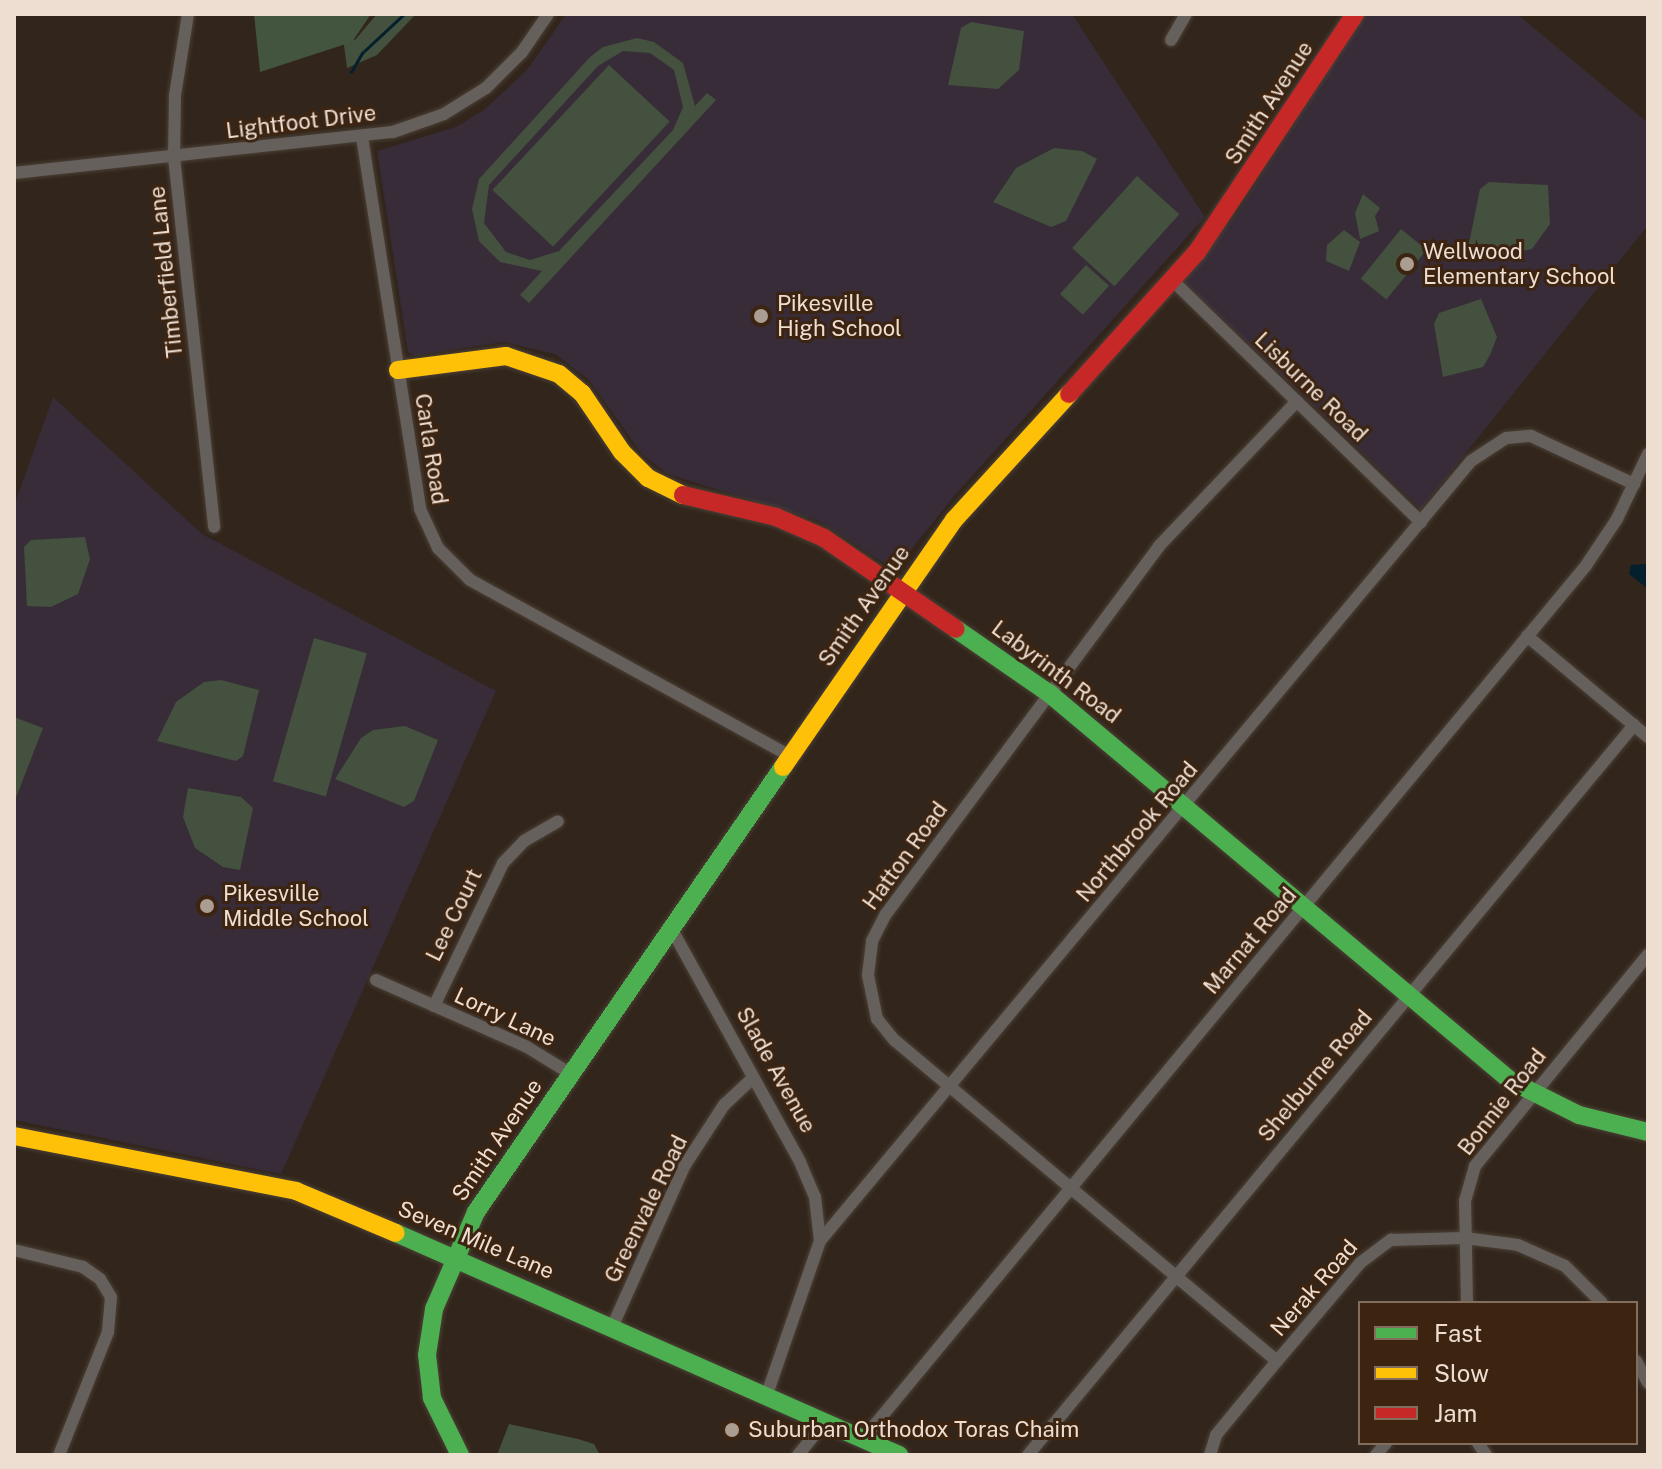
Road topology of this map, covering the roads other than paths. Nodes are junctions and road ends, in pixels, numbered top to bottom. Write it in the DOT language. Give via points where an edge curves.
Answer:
graph roads {
  1 [pos="188,14"];
  2 [pos="548,14"];
  3 [pos="1186,14"];
  4 [pos="1355,14"];
  5 [pos="1171,40"];
  6 [pos="362,137"];
  7 [pos="174,157"];
  8 [pos="14,173"];
  9 [pos="1173,281"];
  10 [pos="398,370"];
  11 [pos="1297,401"];
  12 [pos="1648,454"];
  13 [pos="1634,484"];
  14 [pos="1421,522"];
  15 [pos="214,527"];
  16 [pos="904,590"];
  17 [pos="1527,636"];
  18 [pos="1050,694"];
  19 [pos="1634,725"];
  20 [pos="1648,737"];
  21 [pos="790,756"];
  22 [pos="1185,806"];
  23 [pos="558,821"];
  24 [pos="1305,906"];
  25 [pos="671,928"];
  26 [pos="1648,955"];
  27 [pos="376,980"];
  28 [pos="1409,994"];
  29 [pos="434,1006"];
  30 [pos="571,1074"];
  31 [pos="753,1078"];
  32 [pos="951,1089"];
  33 [pos="1532,1094"];
  34 [pos="1648,1132"];
  35 [pos="14,1136"];
  36 [pos="1071,1189"];
  37 [pos="1465,1238"];
  38 [pos="820,1241"];
  39 [pos="14,1250"];
  40 [pos="455,1257"];
  41 [pos="1175,1276"];
  42 [pos="1467,1301"];
  43 [pos="1600,1301"];
  44 [pos="613,1325"];
  45 [pos="1277,1361"];
  46 [pos="1638,1365"];
  47 [pos="1648,1383"];
  48 [pos="767,1394"];
  49 [pos="825,1422"];
  50 [pos="863,1439"];
  51 [pos="59,1455"];
  52 [pos="460,1455"];
  53 [pos="798,1455"];
  54 [pos="899,1455"];
  55 [pos="1028,1455"];
  56 [pos="1210,1455"];
  1 -- 7 [label="street, Timberfield Lane" via="175,95"];
  2 -- 6 [label="street, Lightfoot Drive" via="515,61 468,101 423,122"];
  3 -- 5 [label="street"];
  4 -- 9 [label="street, Smith Avenue" via="1232,205"];
  6 -- 7 [label="street, Lightfoot Drive"];
  6 -- 10 [label="street, Carla Road"];
  7 -- 8 [label="street, Lightfoot Drive"];
  7 -- 15 [label="street, Timberfield Lane"];
  9 -- 11 [label="street, Lisburne Road"];
  9 -- 16 [label="street, Smith Avenue" via="970,501"];
  10 -- 16 [label="street, Labyrinth Road" via="506,356 548,367 582,393 622,452 648,478 680,494 799,526"];
  10 -- 21 [label="street, Carla Road" via="423,521 458,571"];
  11 -- 14 [label="street, Lisburne Road"];
  11 -- 18 [label="street, Hatton Road" via="1159,546"];
  12 -- 13 [label="street, Marnat Road"];
  13 -- 14 [label="street, Northbrook Road" via="1553,444 1519,436 1482,451"];
  13 -- 17 [label="street, Marnat Road" via="1602,543"];
  14 -- 22 [label="street, Northbrook Road"];
  16 -- 18 [label="street, Labyrinth Road"];
  16 -- 21 [label="street, Smith Avenue"];
  17 -- 19 [label="street"];
  17 -- 24 [label="street, Marnat Road"];
  18 -- 22 [label="street, Labyrinth Road"];
  18 -- 32 [label="street, Hatton Road" via="886,914 872,941 868,991 877,1019"];
  19 -- 20 [label="street"];
  19 -- 28 [label="street, Shelburne Road"];
  21 -- 25 [label="street, Smith Avenue"];
  22 -- 24 [label="street, Labyrinth Road"];
  22 -- 32 [label="street, Northbrook Road"];
  23 -- 29 [label="street, Lee Court" via="524,841 503,863"];
  24 -- 28 [label="street, Labyrinth Road"];
  24 -- 36 [label="street, Marnat Road"];
  25 -- 30 [label="street, Smith Avenue"];
  25 -- 31 [label="street, Slade Avenue"];
  26 -- 33 [label="street, Bonnie Road"];
  27 -- 29 [label="street, Lorry Lane"];
  28 -- 33 [label="street, Labyrinth Road"];
  28 -- 41 [label="street, Shelburne Road"];
  29 -- 30 [label="street, Lorry Lane"];
  30 -- 40 [label="street, Smith Avenue" via="476,1212"];
  31 -- 38 [label="street, Slade Avenue" via="815,1197"];
  31 -- 44 [label="street, Greenvale Road" via="724,1105 685,1165"];
  32 -- 36 [label="street, Hatton Road"];
  32 -- 38 [label="street, Northbrook Road"];
  33 -- 34 [label="street, Labyrinth Road" via="1579,1115"];
  33 -- 37 [label="street, Bonnie Road" via="1470,1177"];
  35 -- 40 [label="street, Seven Mile Lane" via="268,1183"];
  36 -- 41 [label="street, Hatton Road"];
  36 -- 50 [label="street, Marnat Road"];
  37 -- 42 [label="street, Bonnie Road"];
  37 -- 43 [label="street, Nerak Road" via="1518,1245 1552,1259 1579,1277"];
  37 -- 45 [label="street, Nerak Road" via="1407,1237 1379,1246"];
  38 -- 48 [label="street, Northbrook Road"];
  39 -- 51 [label="street" via="83,1267 100,1279 111,1297 108,1332"];
  40 -- 44 [label="street, Seven Mile Lane"];
  40 -- 52 [label="street" via="434,1309 427,1355 432,1398"];
  41 -- 45 [label="street, Hatton Road"];
  41 -- 55 [label="street, Shelburne Road"];
  44 -- 48 [label="street, Seven Mile Lane"];
  45 -- 56 [label="street, Nerak Road" via="1223,1425"];
  46 -- 47 [label="street"];
  48 -- 49 [label="street, Seven Mile Lane"];
  49 -- 50 [label="street, Seven Mile Lane"];
  49 -- 53 [label="street"];
  50 -- 54 [label="street, Seven Mile Lane"];
}
